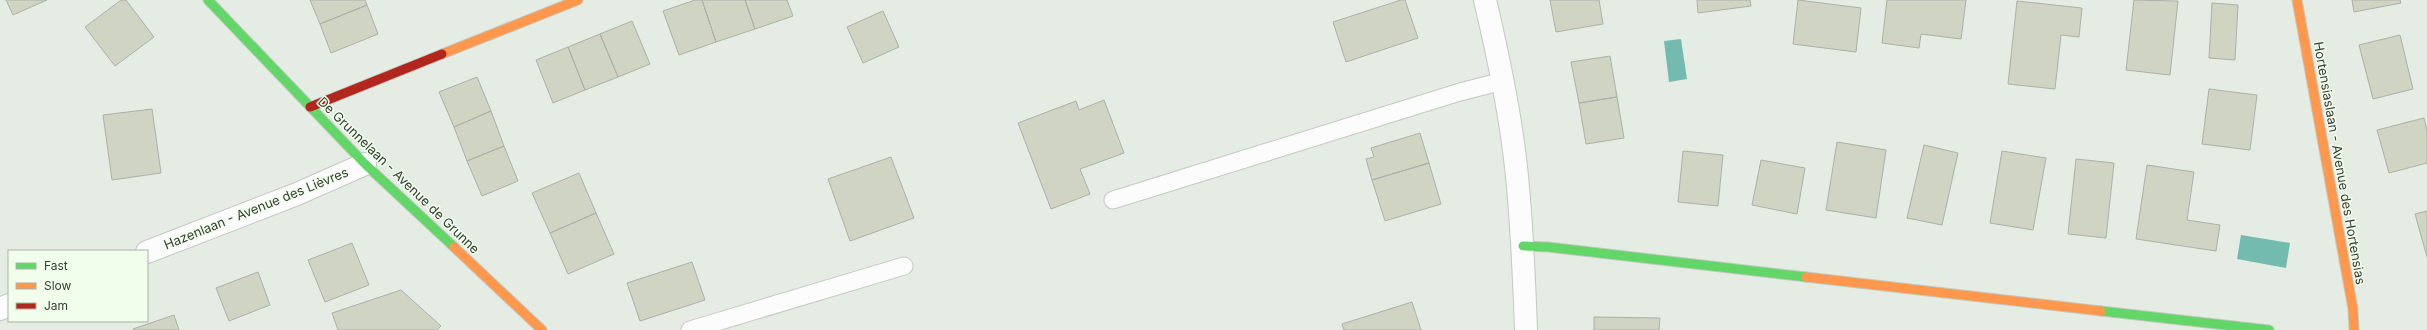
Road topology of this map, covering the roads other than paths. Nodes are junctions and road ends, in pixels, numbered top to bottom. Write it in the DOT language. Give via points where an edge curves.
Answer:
graph roads {
  1 [pos="208,0"];
  2 [pos="578,0"];
  3 [pos="1485,0"];
  4 [pos="2297,0"];
  5 [pos="1503,81"];
  6 [pos="310,107"];
  7 [pos="365,164"];
  8 [pos="1113,200"];
  9 [pos="1524,246"];
  10 [pos="148,252"];
  11 [pos="904,266"];
  12 [pos="542,330"];
  13 [pos="690,330"];
  14 [pos="1526,330"];
  15 [pos="2269,330"];
  16 [pos="2354,330"];
  1 -- 6 [label="street, De Grunnelaan - Avenue de Grunne"];
  2 -- 6 [label="street"];
  3 -- 5 [label="street"];
  4 -- 16 [label="street, Hortensiaslaan - Avenue des Hortensias" via="2353,309"];
  5 -- 8 [label="lane" via="1460,92"];
  5 -- 9 [label="street" via="1516,166"];
  6 -- 7 [label="street, De Grunnelaan - Avenue de Grunne"];
  7 -- 10 [label="street, Hazenlaan - Avenue des Lièvres"];
  7 -- 12 [label="street, De Grunnelaan - Avenue de Grunne"];
  9 -- 14 [label="street"];
  9 -- 15 [label="street" via="1548,246"];
  11 -- 13 [label="lane"];
}
